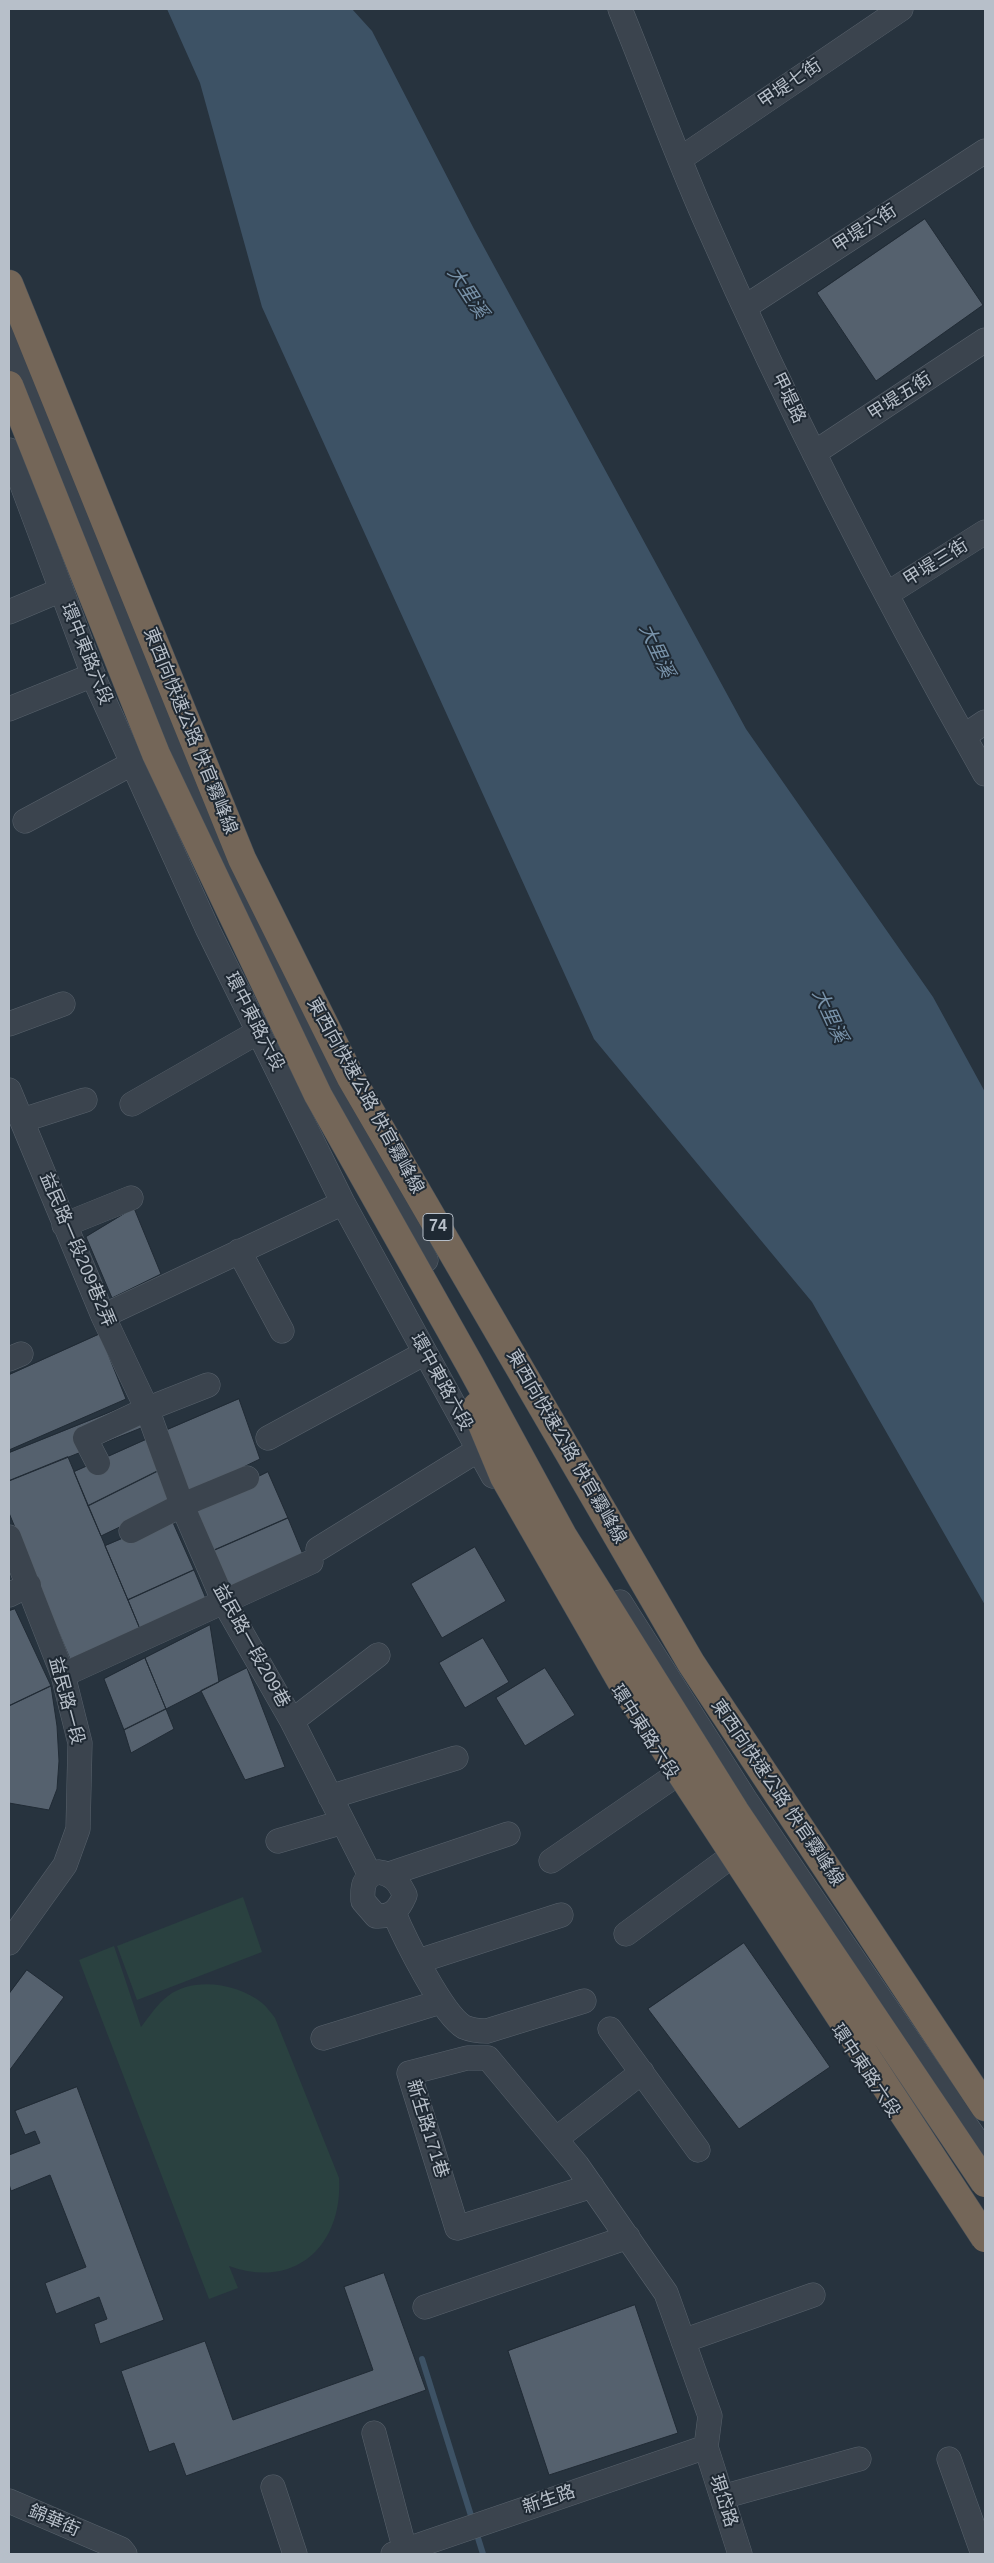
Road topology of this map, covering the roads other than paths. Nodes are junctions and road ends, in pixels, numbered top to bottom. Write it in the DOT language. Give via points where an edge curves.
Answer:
graph roads {
  1 [pos="901,9"];
  2 [pos="626,11"];
  3 [pos="985,151"];
  4 [pos="680,159"];
  5 [pos="9,284"];
  6 [pos="9,298"];
  7 [pos="745,307"];
  8 [pos="9,338"];
  9 [pos="985,340"];
  10 [pos="16,381"];
  11 [pos="9,450"];
  12 [pos="814,453"];
  13 [pos="14,483"];
  14 [pos="985,532"];
  15 [pos="61,590"];
  16 [pos="886,594"];
  17 [pos="9,612"];
  18 [pos="93,675"];
  19 [pos="9,709"];
  20 [pos="985,722"];
  21 [pos="964,736"];
  22 [pos="133,763"];
  23 [pos="985,774"];
  24 [pos="25,821"];
  25 [pos="63,1004"];
  26 [pos="9,1024"];
  27 [pos="258,1032"];
  28 [pos="85,1100"];
  29 [pos="132,1104"];
  30 [pos="14,1108"];
  31 [pos="131,1198"];
  32 [pos="343,1203"];
  33 [pos="64,1225"];
  34 [pos="239,1251"];
  35 [pos="103,1316"];
  36 [pos="282,1331"];
  37 [pos="425,1353"];
  38 [pos="470,1365"];
  39 [pos="208,1385"];
  40 [pos="147,1409"];
  41 [pos="268,1438"];
  42 [pos="478,1450"];
  43 [pos="98,1463"];
  44 [pos="247,1478"];
  45 [pos="182,1505"];
  46 [pos="131,1530"];
  47 [pos="9,1537"];
  48 [pos="19,1590"];
  49 [pos="224,1602"];
  50 [pos="640,1634"];
  51 [pos="378,1655"];
  52 [pos="600,1662"];
  53 [pos="62,1675"];
  54 [pos="292,1721"];
  55 [pos="456,1758"];
  56 [pos="673,1777"];
  57 [pos="330,1797"];
  58 [pos="343,1822"];
  59 [pos="508,1834"];
  60 [pos="278,1841"];
  61 [pos="551,1861"];
  62 [pos="725,1861"];
  63 [pos="379,1874"];
  64 [pos="394,1913"];
  65 [pos="561,1914"];
  66 [pos="626,1934"];
  67 [pos="9,1943"];
  68 [pos="419,1961"];
  69 [pos="584,2001"];
  70 [pos="440,2002"];
  71 [pos="610,2029"];
  72 [pos="323,2038"];
  73 [pos="642,2072"];
  74 [pos="985,2107"];
  75 [pos="556,2139"];
  76 [pos="698,2150"];
  77 [pos="985,2153"];
  78 [pos="985,2183"];
  79 [pos="592,2186"];
  80 [pos="628,2238"];
  81 [pos="985,2238"];
  82 [pos="985,2254"];
  83 [pos="812,2295"];
  84 [pos="425,2308"];
  85 [pos="683,2341"];
  86 [pos="374,2434"];
  87 [pos="706,2447"];
  88 [pos="949,2458"];
  89 [pos="858,2459"];
  90 [pos="273,2487"];
  91 [pos="722,2497"];
  92 [pos="9,2501"];
  93 [pos="401,2553"];
  94 [pos="125,2554"];
  95 [pos="295,2554"];
  96 [pos="740,2554"];
  97 [pos="983,2554"];
  1 -- 4 [label="street, 甲堤七街"];
  2 -- 4 [label="street, 甲堤路" via="651,91"];
  3 -- 7 [label="street, 甲堤六街"];
  4 -- 7 [label="street, 甲堤路"];
  5 -- 74 [label="highway, 東西向快速公路 快官霧峰線 / 74" via="242,859 350,1078 690,1663"];
  6 -- 10 [label="street"];
  7 -- 12 [label="street, 甲堤路"];
  8 -- 10 [label="street"];
  9 -- 12 [label="street, 甲堤五街"];
  10 -- 38 [label="highway, 東西向快速公路 快官霧峰線 / 74, bridge" via="156,754 318,1094"];
  10 -- 50 [label="street" via="222,860 332,1089 574,1530"];
  11 -- 13 [label="street, 環中東路六段"];
  12 -- 16 [label="street, 甲堤路"];
  13 -- 15 [label="street, 環中東路六段"];
  14 -- 16 [label="street, 甲堤三街"];
  15 -- 17 [label="street"];
  15 -- 18 [label="street, 環中東路六段"];
  16 -- 21 [label="street, 甲堤路"];
  18 -- 19 [label="street"];
  18 -- 22 [label="street, 環中東路六段"];
  20 -- 21 [label="street"];
  21 -- 23 [label="street, 甲堤路"];
  22 -- 24 [label="street"];
  22 -- 27 [label="street, 環中東路六段"];
  25 -- 26 [label="street"];
  27 -- 29 [label="street"];
  27 -- 32 [label="street, 環中東路六段"];
  28 -- 30 [label="street"];
  30 -- 33 [label="street, 益民路一段209巷2弄"];
  31 -- 33 [label="street"];
  32 -- 34 [label="street"];
  32 -- 37 [label="street, 環中東路六段"];
  33 -- 35 [label="street, 益民路一段209巷2弄"];
  34 -- 35 [label="street"];
  34 -- 36 [label="street"];
  35 -- 40 [label="street, 益民路一段209巷2弄"];
  37 -- 41 [label="street"];
  37 -- 42 [label="street, 環中東路六段"];
  38 -- 78 [label="highway, 東西向快速公路 快官霧峰線 / 74, bridge" via="563,1536 735,1811"];
  38 -- 81 [label="highway, bridge" via="479,1416 504,1477 624,1688"];
  39 -- 40 [label="street"];
  40 -- 43 [label="street" via="85,1438"];
  40 -- 45 [label="street, 益民路一段209巷"];
  42 -- 49 [label="street" via="315,1556"];
  42 -- 52 [label="street, 環中東路六段"];
  44 -- 45 [label="street"];
  45 -- 46 [label="street"];
  45 -- 49 [label="street, 益民路一段209巷"];
  47 -- 48 [label="street, 益民路一段"];
  48 -- 53 [label="street, 益民路一段"];
  49 -- 53 [label="street"];
  49 -- 54 [label="street, 益民路一段209巷"];
  50 -- 52 [label="street"];
  50 -- 77 [label="street" via="745,1799"];
  51 -- 54 [label="street"];
  52 -- 56 [label="street, 環中東路六段"];
  53 -- 67 [label="street, 益民路一段" via="80,1743 78,1829 65,1865"];
  54 -- 57 [label="street, 益民路一段209巷"];
  55 -- 57 [label="street"];
  56 -- 61 [label="street"];
  56 -- 62 [label="street, 環中東路六段"];
  57 -- 58 [label="street, 益民路一段209巷"];
  58 -- 60 [label="street"];
  58 -- 63 [label="street, 益民路一段209巷"];
  59 -- 63 [label="street"];
  62 -- 66 [label="street"];
  62 -- 82 [label="street, 環中東路六段"];
  63 -- 64 [label="street" via="396,1880 405,1895"];
  63 -- 64 [label="street" via="364,1883 363,1901 376,1916 386,1917"];
  64 -- 68 [label="street"];
  65 -- 68 [label="street"];
  68 -- 70 [label="street"];
  69 -- 70 [label="street" via="487,2032 463,2026"];
  70 -- 72 [label="street"];
  71 -- 73 [label="street"];
  73 -- 75 [label="street"];
  73 -- 76 [label="street"];
  75 -- 79 [label="street, 新生路171巷"];
  75 -- 79 [label="street, 新生路171巷" via="488,2058 467,2058 409,2073 457,2228"];
  79 -- 80 [label="street, 新生路171巷"];
  80 -- 84 [label="street"];
  80 -- 85 [label="street, 新生路171巷" via="666,2293"];
  83 -- 85 [label="street"];
  85 -- 87 [label="street, 新生路171巷" via="710,2416"];
  86 -- 93 [label="street"];
  87 -- 91 [label="street, 現岱路"];
  87 -- 93 [label="street, 新生路"];
  88 -- 97 [label="street"];
  89 -- 91 [label="street"];
  90 -- 95 [label="street"];
  91 -- 96 [label="street, 現岱路"];
  92 -- 94 [label="street, 錦華街" via="121,2549"];
}
